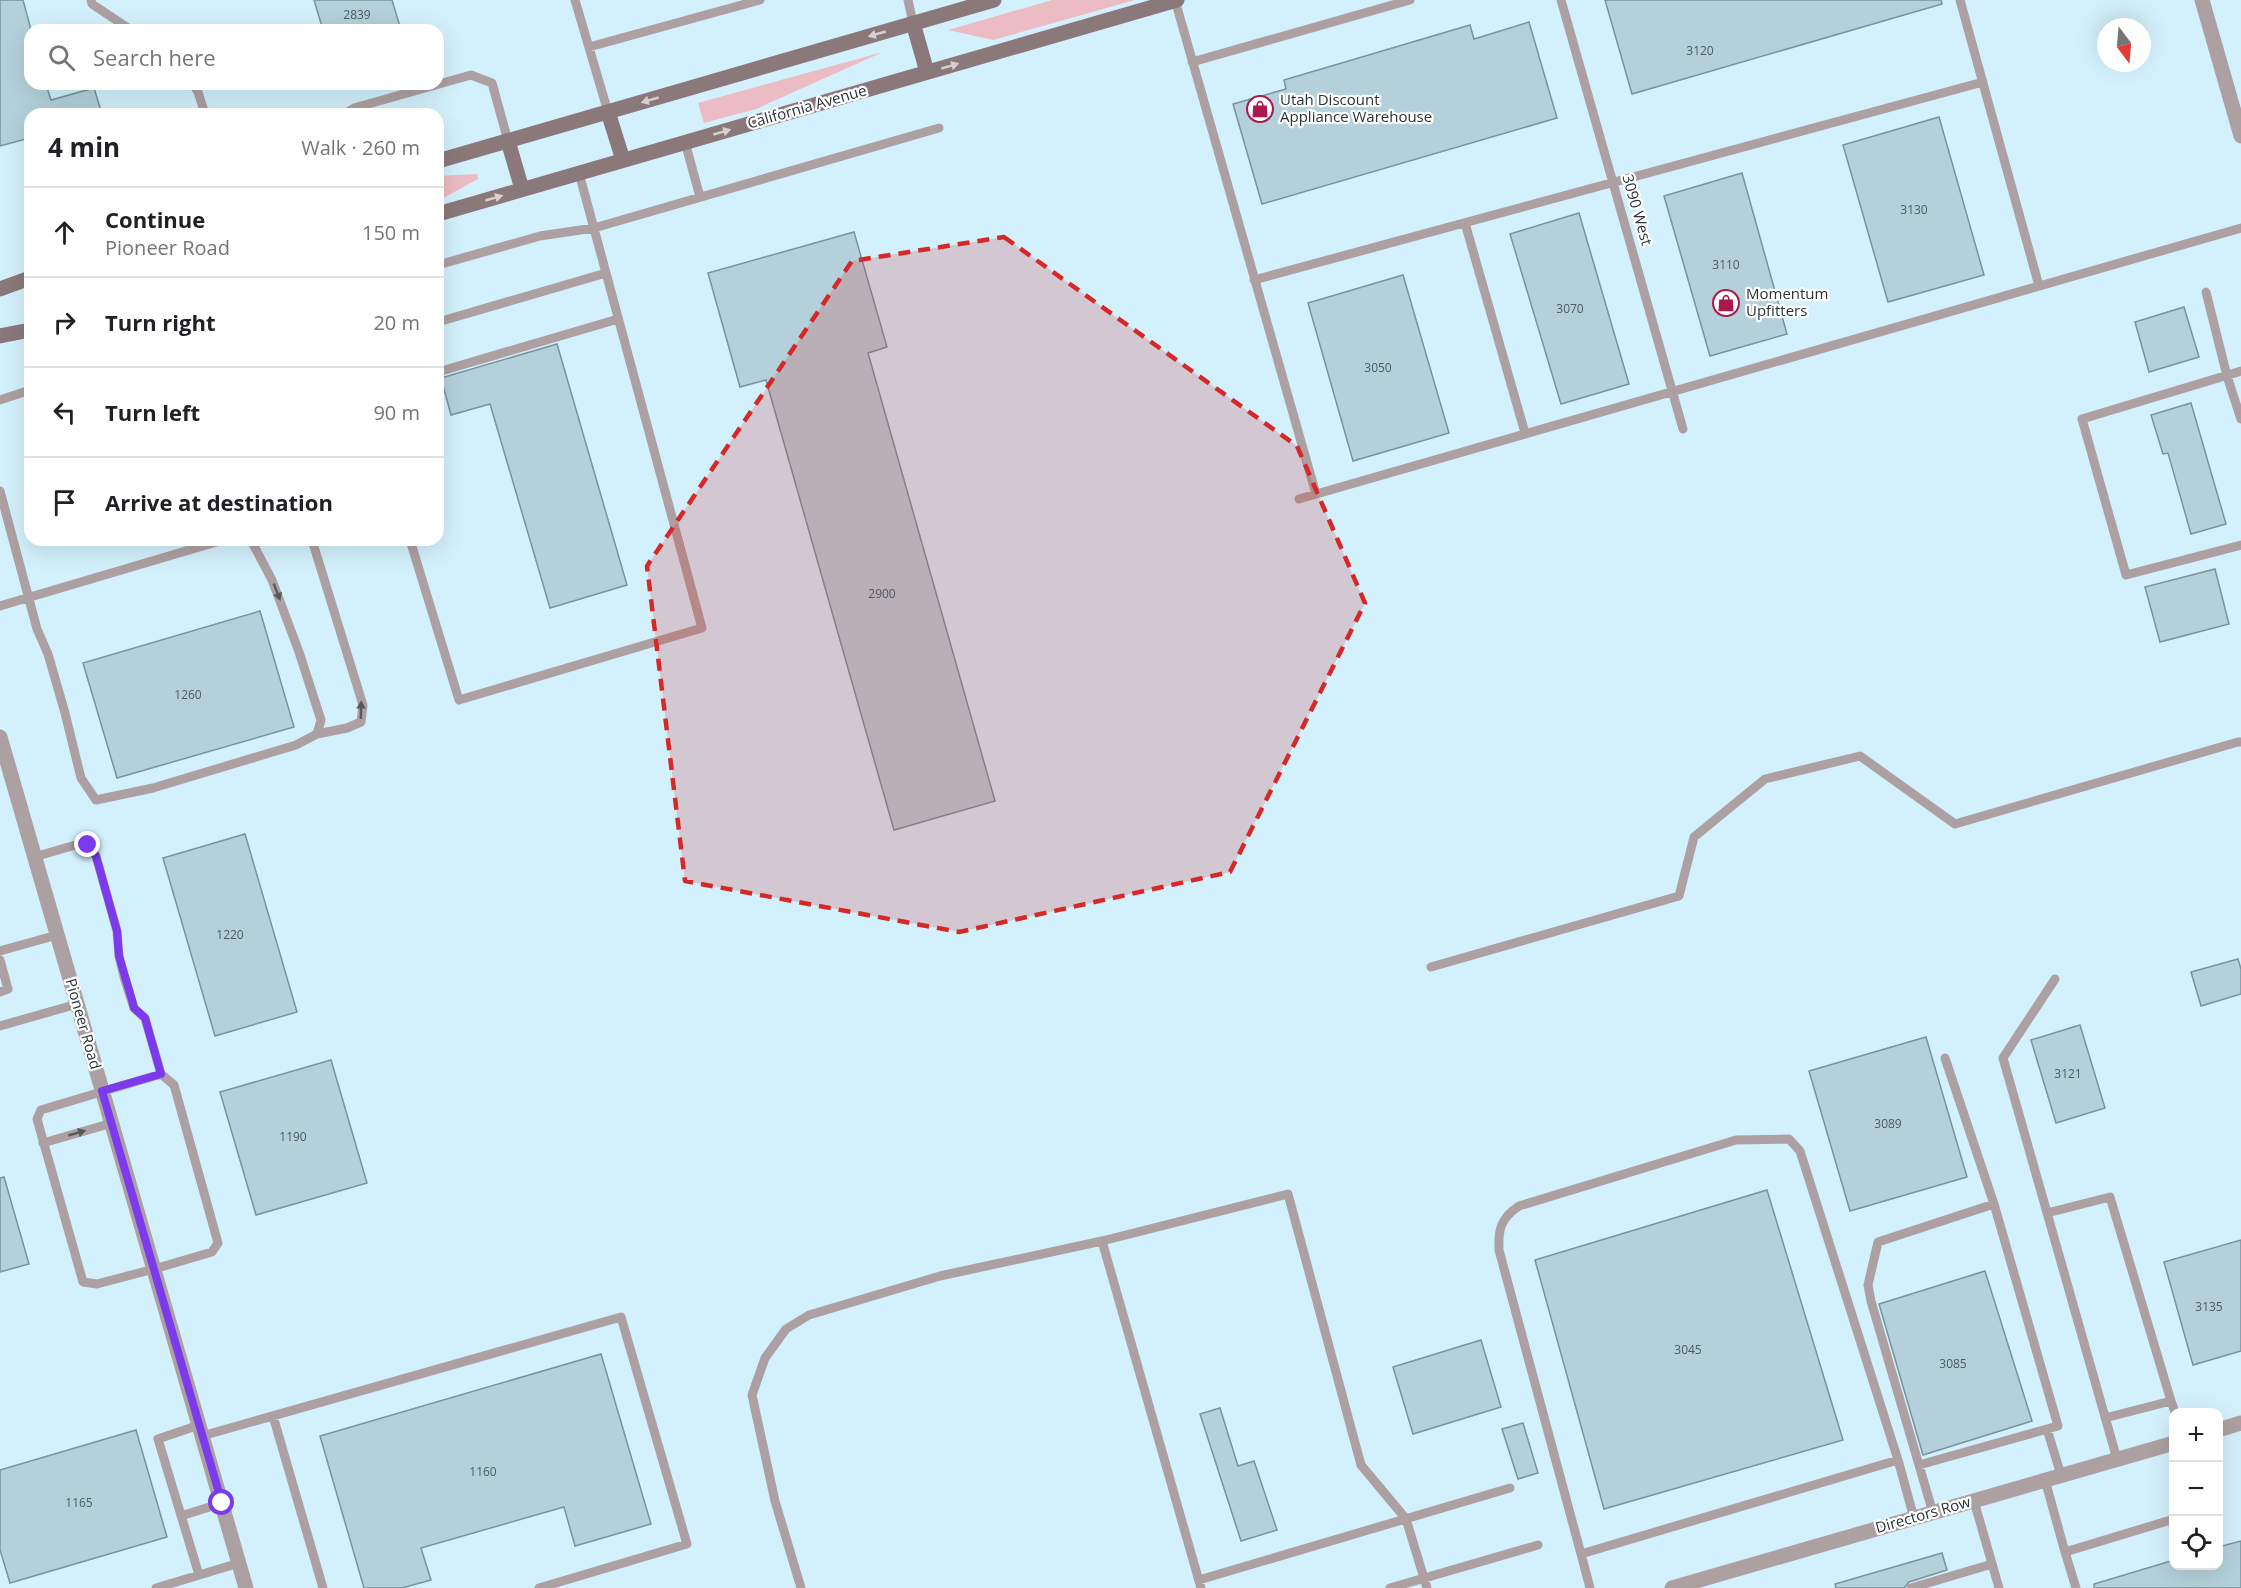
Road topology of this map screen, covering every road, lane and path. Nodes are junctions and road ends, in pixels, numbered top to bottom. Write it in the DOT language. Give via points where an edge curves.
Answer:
graph roads {
  1 [pos="91,0"];
  2 [pos="575,0"];
  3 [pos="760,0"];
  4 [pos="908,0"];
  5 [pos="994,0"];
  6 [pos="1176,0"];
  7 [pos="1410,0"];
  8 [pos="1561,0"];
  9 [pos="1960,0"];
  10 [pos="2202,0"];
  11 [pos="913,23"];
  12 [pos="122,24"];
  13 [pos="589,47"];
  14 [pos="1192,62"];
  15 [pos="927,72"];
  16 [pos="1983,82"];
  17 [pos="444,83"];
  18 [pos="197,90"];
  19 [pos="418,90"];
  20 [pos="203,108"];
  21 [pos="354,108"];
  22 [pos="608,112"];
  23 [pos="939,128"];
  24 [pos="2241,136"];
  25 [pos="508,141"];
  26 [pos="685,142"];
  27 [pos="444,159"];
  28 [pos="623,160"];
  29 [pos="579,173"];
  30 [pos="1613,182"];
  31 [pos="522,189"];
  32 [pos="700,197"];
  33 [pos="444,212"];
  34 [pos="1465,223"];
  35 [pos="594,228"];
  36 [pos="2241,228"];
  37 [pos="444,263"];
  38 [pos="606,273"];
  39 [pos="24,280"];
  40 [pos="1254,280"];
  41 [pos="2039,286"];
  42 [pos="0,289"];
  43 [pos="2205,292"];
  44 [pos="618,319"];
  45 [pos="444,320"];
  46 [pos="24,331"];
  47 [pos="0,336"];
  48 [pos="444,370"];
  49 [pos="2241,371"];
  50 [pos="2227,376"];
  51 [pos="1673,391"];
  52 [pos="24,392"];
  53 [pos="0,400"];
  54 [pos="2241,419"];
  55 [pos="1683,429"];
  56 [pos="1525,433"];
  57 [pos="0,491"];
  58 [pos="1316,494"];
  59 [pos="1299,499"];
  60 [pos="2241,545"];
  61 [pos="203,546"];
  62 [pos="254,546"];
  63 [pos="314,546"];
  64 [pos="412,546"];
  65 [pos="29,597"];
  66 [pos="0,606"];
  67 [pos="317,734"];
  68 [pos="0,737"];
  69 [pos="2241,742"];
  70 [pos="34,857"];
  71 [pos="57,935"];
  72 [pos="0,951"];
  73 [pos="0,960"];
  74 [pos="1431,967"];
  75 [pos="2055,979"];
  76 [pos="0,992"];
  77 [pos="77,1004"];
  78 [pos="0,1026"];
  79 [pos="1945,1058"];
  80 [pos="161,1074"];
  81 [pos="102,1091"];
  82 [pos="111,1123"];
  83 [pos="44,1143"];
  84 [pos="1994,1204"];
  85 [pos="2047,1213"];
  86 [pos="1102,1240"];
  87 [pos="154,1269"];
  88 [pos="2170,1401"];
  89 [pos="2173,1408"];
  90 [pos="273,1416"];
  91 [pos="2105,1418"];
  92 [pos="2241,1423"];
  93 [pos="2223,1428"];
  94 [pos="2047,1429"];
  95 [pos="201,1431"];
  96 [pos="2169,1444"];
  97 [pos="2117,1459"];
  98 [pos="1898,1460"];
  99 [pos="1919,1465"];
  100 [pos="2061,1475"];
  101 [pos="2045,1480"];
  102 [pos="1510,1488"];
  103 [pos="1974,1501"];
  104 [pos="222,1503"];
  105 [pos="1933,1513"];
  106 [pos="181,1516"];
  107 [pos="1914,1518"];
  108 [pos="1406,1519"];
  109 [pos="2169,1521"];
  110 [pos="1538,1545"];
  111 [pos="2065,1552"];
  112 [pos="1581,1554"];
  113 [pos="239,1563"];
  114 [pos="1992,1564"];
  115 [pos="199,1575"];
  116 [pos="1424,1578"];
  117 [pos="1717,1582"];
  118 [pos="1200,1584"];
  119 [pos="156,1588"];
  120 [pos="246,1588"];
  121 [pos="323,1588"];
  122 [pos="539,1588"];
  123 [pos="801,1588"];
  124 [pos="1390,1588"];
  125 [pos="1426,1588"];
  126 [pos="1590,1588"];
  127 [pos="1672,1588"];
  128 [pos="1911,1588"];
  129 [pos="1999,1588"];
  130 [pos="2076,1588"];
  1 -- 12 [label="lane"];
  2 -- 13 [label="lane"];
  3 -- 13 [label="lane"];
  4 -- 11 [label="lane"];
  5 -- 11 [label="main road"];
  6 -- 14 [label="lane"];
  15 -- 6 [label="main road, California Avenue, one-way"];
  7 -- 14 [label="lane"];
  8 -- 30 [label="lane, 3090 West"];
  9 -- 16 [label="lane"];
  10 -- 24 [label="street"];
  11 -- 15 [label="main road"];
  11 -- 22 [label="main road, one-way"];
  13 -- 22 [label="lane"];
  14 -- 40 [label="lane"];
  26 -- 15 [label="main road, California Avenue, one-way"];
  16 -- 30 [label="lane"];
  16 -- 41 [label="lane"];
  17 -- 25 [label="lane" via="471,75 492,83"];
  18 -- 20 [label="lane"];
  19 -- 21 [label="lane"];
  22 -- 25 [label="main road"];
  22 -- 28 [label="main road"];
  23 -- 32 [label="lane"];
  25 -- 27 [label="main road"];
  25 -- 31 [label="main road"];
  26 -- 28 [label="main road, California Avenue"];
  26 -- 32 [label="lane"];
  28 -- 29 [label="main road, California Avenue"];
  29 -- 31 [label="main road, California Avenue"];
  29 -- 35 [label="lane"];
  30 -- 34 [label="lane"];
  30 -- 51 [label="lane, 3090 West"];
  33 -- 31 [label="main road, California Avenue, one-way"];
  32 -- 35 [label="lane"];
  34 -- 40 [label="lane"];
  34 -- 56 [label="lane"];
  35 -- 37 [label="lane" via="540,236"];
  35 -- 38 [label="lane"];
  36 -- 41 [label="lane"];
  38 -- 44 [label="lane"];
  38 -- 45 [label="lane"];
  39 -- 42 [label="main road"];
  40 -- 58 [label="lane"];
  41 -- 51 [label="lane"];
  43 -- 50 [label="lane"];
  44 -- 48 [label="lane"];
  44 -- 64 [label="lane" via="702,628 459,700"];
  46 -- 47 [label="main road"];
  49 -- 50 [label="lane"];
  50 -- 54 [label="lane"];
  50 -- 60 [label="lane" via="2082,419 2126,575"];
  51 -- 55 [label="lane, 3090 West"];
  51 -- 56 [label="lane"];
  52 -- 53 [label="lane"];
  56 -- 58 [label="lane"];
  57 -- 65 [label="lane"];
  58 -- 59 [label="lane"];
  61 -- 65 [label="lane"];
  62 -- 67 [label="lane, one-way" via="272,580 299,652 321,720"];
  67 -- 63 [label="lane, one-way" via="361,722 363,705"];
  65 -- 66 [label="lane"];
  65 -- 67 [label="lane" via="81,778 96,800 197,775 296,745"];
  68 -- 70 [label="street, Pioneer Road"];
  69 -- 74 [label="lane" via="1955,824 1860,756 1765,779 1694,837 1678,896"];
  70 -- 71 [label="street, Pioneer Road"];
  70 -- 80 [label="lane" via="79,844 88,845 96,856 117,931 124,977 134,1008 145,1018"];
  71 -- 72 [label="lane"];
  71 -- 77 [label="street, Pioneer Road"];
  73 -- 76 [label="lane" via="8,989"];
  75 -- 85 [label="lane" via="2003,1058"];
  77 -- 78 [label="lane"];
  77 -- 81 [label="street, Pioneer Road"];
  79 -- 84 [label="lane"];
  80 -- 81 [label="lane"];
  80 -- 87 [label="lane" via="174,1084 218,1243 212,1252"];
  81 -- 82 [label="street, Pioneer Road"];
  81 -- 83 [label="lane" via="41,1110 37,1119"];
  83 -- 82 [label="lane, one-way"];
  82 -- 87 [label="street, Pioneer Road"];
  83 -- 87 [label="lane" via="83,1282 97,1284"];
  84 -- 94 [label="lane" via="2058,1426"];
  84 -- 99 [label="lane" via="1878,1242 1868,1285"];
  85 -- 88 [label="lane" via="2110,1197"];
  85 -- 91 [label="lane"];
  86 -- 108 [label="lane" via="1288,1194 1361,1465"];
  86 -- 118 [label="lane"];
  86 -- 123 [label="lane" via="940,1276 809,1315 786,1329 765,1358 752,1395 775,1501"];
  87 -- 95 [label="street, Pioneer Road"];
  88 -- 89 [label="lane"];
  88 -- 91 [label="lane"];
  90 -- 95 [label="lane"];
  90 -- 121 [label="lane"];
  90 -- 122 [label="lane" via="621,1317 687,1544"];
  91 -- 97 [label="lane"];
  92 -- 93 [label="street"];
  94 -- 99 [label="lane"];
  94 -- 100 [label="lane"];
  95 -- 104 [label="street, Pioneer Road"];
  95 -- 106 [label="lane" via="158,1439"];
  96 -- 97 [label="street, Directors Row"];
  97 -- 100 [label="street, Directors Row"];
  98 -- 107 [label="lane"];
  98 -- 112 [label="lane"];
  98 -- 112 [label="lane" via="1800,1151 1789,1139 1736,1140 1519,1206 1501,1223 1499,1250"];
  99 -- 105 [label="lane"];
  100 -- 101 [label="street, Directors Row"];
  101 -- 103 [label="street, Directors Row"];
  101 -- 111 [label="lane"];
  102 -- 108 [label="lane"];
  103 -- 105 [label="street, Directors Row"];
  103 -- 114 [label="lane"];
  104 -- 106 [label="lane"];
  104 -- 113 [label="street, Pioneer Road"];
  105 -- 107 [label="street, Directors Row"];
  106 -- 115 [label="lane"];
  107 -- 117 [label="street, Directors Row"];
  108 -- 116 [label="lane"];
  108 -- 118 [label="lane"];
  109 -- 111 [label="lane"];
  110 -- 116 [label="lane"];
  111 -- 130 [label="lane"];
  112 -- 126 [label="lane"];
  113 -- 115 [label="lane"];
  113 -- 120 [label="street, Pioneer Road"];
  114 -- 128 [label="lane"];
  114 -- 129 [label="lane"];
  115 -- 119 [label="lane"];
  116 -- 124 [label="lane"];
  116 -- 125 [label="lane"];
  117 -- 127 [label="street, Directors Row"];
}
